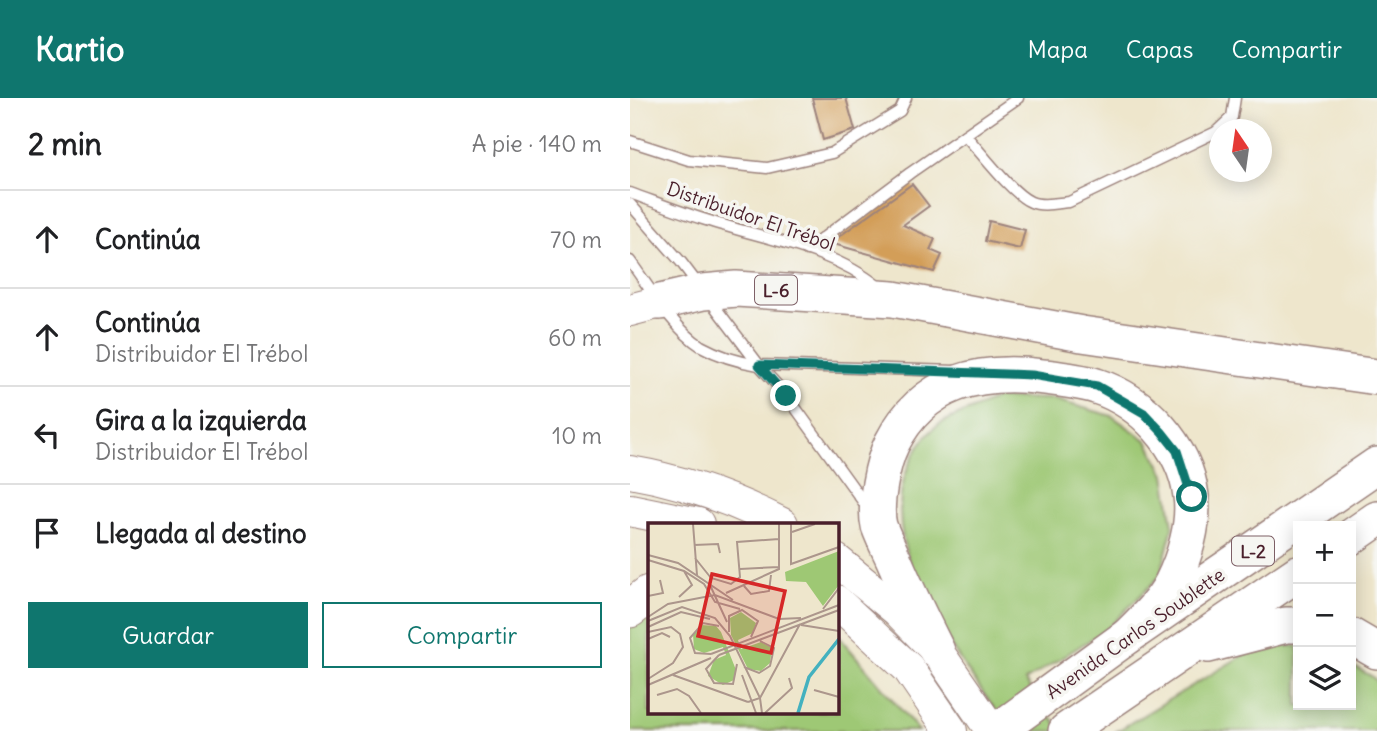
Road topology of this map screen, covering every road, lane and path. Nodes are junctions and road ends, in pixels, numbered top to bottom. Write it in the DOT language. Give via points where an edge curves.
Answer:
graph roads {
  1 [pos="906,98"];
  2 [pos="1018,98"];
  3 [pos="1235,98"];
  4 [pos="965,135"];
  5 [pos="630,141"];
  6 [pos="630,193"];
  7 [pos="630,204"];
  8 [pos="807,250"];
  9 [pos="630,261"];
  10 [pos="703,292"];
  11 [pos="893,299"];
  12 [pos="645,306"];
  13 [pos="759,365"];
  14 [pos="999,374"];
  15 [pos="1377,377"];
  16 [pos="1377,465"];
  17 [pos="630,472"];
  18 [pos="630,510"];
  19 [pos="1377,519"];
  20 [pos="693,523"];
  21 [pos="780,523"];
  22 [pos="879,524"];
  23 [pos="1356,534"];
  24 [pos="838,562"];
  25 [pos="1293,576"];
  26 [pos="648,595"];
  27 [pos="838,603"];
  28 [pos="630,609"];
  29 [pos="1293,626"];
  30 [pos="1128,636"];
  31 [pos="1356,639"];
  32 [pos="937,651"];
  33 [pos="1377,651"];
  34 [pos="1181,652"];
  35 [pos="951,731"];
  36 [pos="994,731"];
  37 [pos="1066,731"];
  1 -- 5 [label="lane" via="900,111 832,153 768,168 689,160"];
  2 -- 4 [label="lane"];
  3 -- 4 [label="lane" via="1232,117 1216,132 1069,202 1031,202"];
  4 -- 8 [label="lane"];
  6 -- 8 [label="lane, Distribuidor El Trébol"];
  7 -- 10 [label="lane"];
  8 -- 11 [label="lane, Distribuidor El Trébol" via="864,275"];
  9 -- 12 [label="lane"];
  10 -- 11 [label="main road, L-6" via="765,289"];
  10 -- 12 [label="main road, L-6"];
  10 -- 13 [label="lane"];
  11 -- 15 [label="main road" via="1082,334"];
  12 -- 13 [label="lane" via="700,345"];
  13 -- 14 [label="lane"];
  13 -- 22 [label="lane" via="818,436"];
  14 -- 22 [label="main road" via="944,388 910,413 883,465"];
  14 -- 30 [label="main road" via="1097,386 1144,413 1177,451 1192,497 1186,541 1171,585"];
  16 -- 30 [label="main road, Avenida Carlos Soublette / L-2"];
  17 -- 21 [label="main road" via="701,490"];
  18 -- 20 [label="main road"];
  19 -- 23 [label="main road"];
  22 -- 32 [label="main road"];
  24 -- 32 [label="main road" via="898,611"];
  25 -- 34 [label="main road, L-2"];
  26 -- 28 [label="highway"];
  27 -- 35 [label="main road" via="908,668"];
  29 -- 34 [label="main road"];
  30 -- 36 [label="main road, Avenida Carlos Soublette / L-2"];
  31 -- 33 [label="main road"];
  32 -- 36 [label="main road"];
  34 -- 37 [label="main road, L-2"];
}
